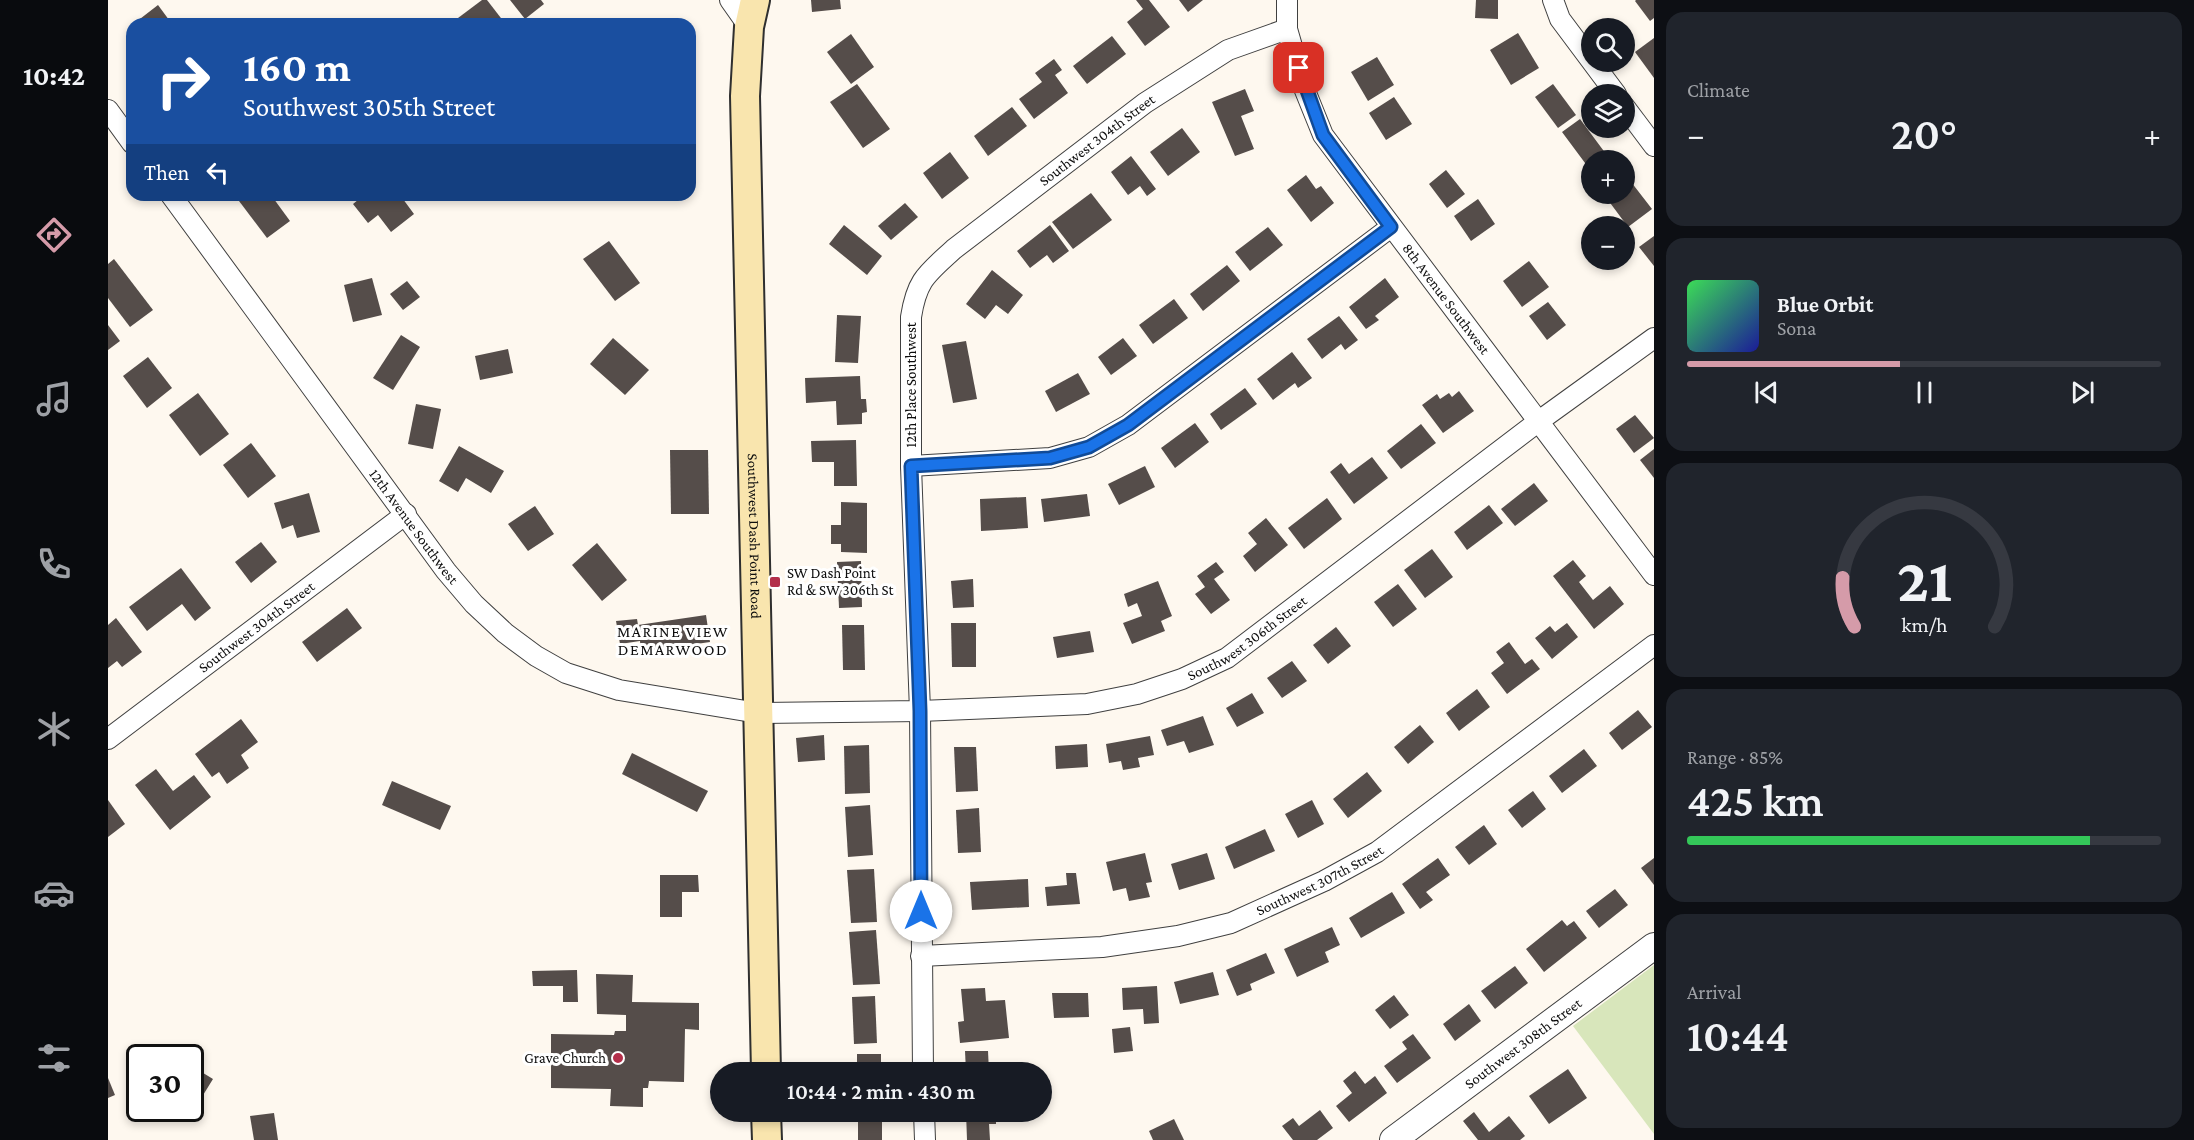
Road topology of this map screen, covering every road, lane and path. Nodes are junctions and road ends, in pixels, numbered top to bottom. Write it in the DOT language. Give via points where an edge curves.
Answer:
graph roads {
  1 [pos="730,0"];
  2 [pos="1287,0"];
  3 [pos="1553,0"];
  4 [pos="752,13"];
  5 [pos="1287,29"];
  6 [pos="1609,84"];
  7 [pos="108,110"];
  8 [pos="1635,121"];
  9 [pos="126,135"];
  10 [pos="1654,146"];
  11 [pos="175,201"];
  12 [pos="1391,227"];
  13 [pos="924,277"];
  14 [pos="1654,338"];
  15 [pos="1539,421"];
  16 [pos="911,466"];
  17 [pos="406,514"];
  18 [pos="1654,575"];
  19 [pos="1654,645"];
  20 [pos="920,711"];
  21 [pos="758,713"];
  22 [pos="108,739"];
  23 [pos="1654,946"];
  24 [pos="921,956"];
  25 [pos="765,1062"];
  26 [pos="923,1062"];
  27 [pos="766,1122"];
  28 [pos="924,1122"];
  29 [pos="767,1140"];
  30 [pos="925,1140"];
  31 [pos="1393,1140"];
  1 -- 4 [label="street"];
  2 -- 5 [label="street, 8th Avenue Southwest"];
  3 -- 6 [label="street" via="1560,19"];
  4 -- 21 [label="main road, Southwest Dash Point Road" via="746,108"];
  5 -- 12 [label="street, 8th Avenue Southwest" via="1323,135"];
  5 -- 13 [label="street, Southwest 304th Street" via="1228,50 1145,103 954,249"];
  7 -- 9 [label="street"];
  8 -- 10 [label="street"];
  11 -- 17 [label="street, 12th Avenue Southwest"];
  12 -- 15 [label="street, 8th Avenue Southwest"];
  12 -- 16 [label="street" via="1128,425 1089,447 1050,458"];
  13 -- 16 [label="street, 12th Place Southwest" via="911,317"];
  14 -- 15 [label="street, Southwest 306th Street"];
  15 -- 18 [label="street, 8th Avenue Southwest"];
  15 -- 20 [label="street, Southwest 306th Street" via="1227,658 1182,680 1087,704"];
  16 -- 20 [label="street, 12th Place Southwest"];
  17 -- 21 [label="street, 12th Avenue Southwest" via="474,604 505,633 549,664 619,690"];
  17 -- 22 [label="street, Southwest 304th Street"];
  19 -- 24 [label="street, Southwest 307th Street" via="1377,852 1232,923 1102,947"];
  20 -- 21 [label="street, Southwest 306th Street"];
  20 -- 24 [label="street, 12th Place Southwest"];
  21 -- 25 [label="main road, Southwest Dash Point Road"];
  23 -- 31 [label="street, Southwest 308th Street"];
  24 -- 26 [label="street, 12th Place Southwest"];
  27 -- 29 [label="main road"];
  28 -- 30 [label="street"];
}
